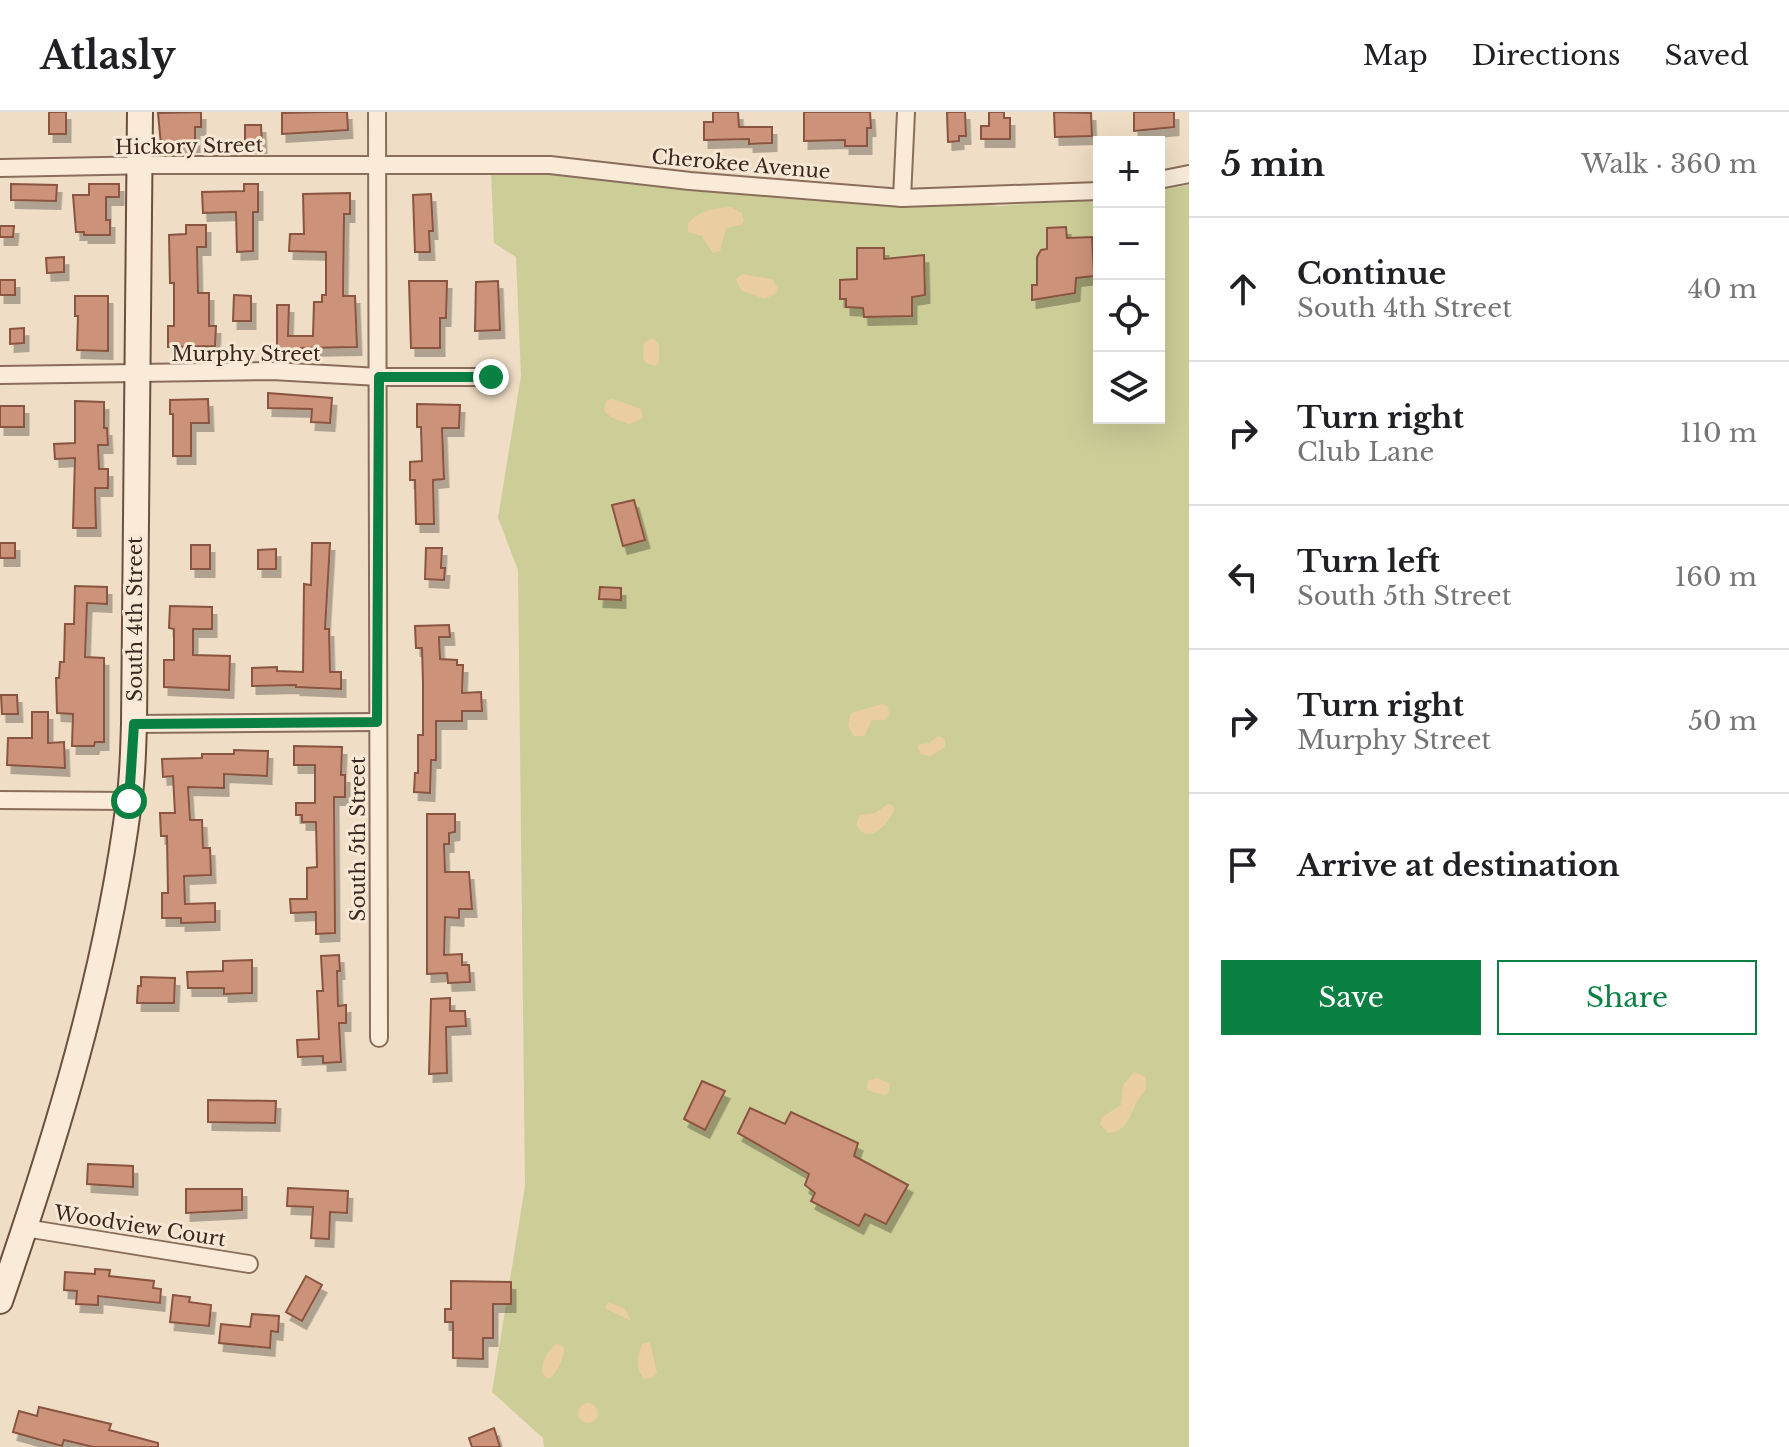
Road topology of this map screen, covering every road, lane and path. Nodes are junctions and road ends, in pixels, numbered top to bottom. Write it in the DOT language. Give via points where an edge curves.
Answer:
graph roads {
  1 [pos="140,112"];
  2 [pos="377,112"];
  3 [pos="906,112"];
  4 [pos="140,165"];
  5 [pos="379,166"];
  6 [pos="0,168"];
  7 [pos="1189,174"];
  8 [pos="1165,179"];
  9 [pos="1093,191"];
  10 [pos="902,198"];
  11 [pos="0,375"];
  12 [pos="137,375"];
  13 [pos="379,377"];
  14 [pos="491,377"];
  15 [pos="377,722"];
  16 [pos="134,724"];
  17 [pos="0,800"];
  18 [pos="129,801"];
  19 [pos="379,1038"];
  20 [pos="25,1228"];
  21 [pos="249,1264"];
  22 [pos="0,1301"];
  1 -- 4 [label="main road, South 4th Street"];
  2 -- 5 [label="street, South 5th Street"];
  3 -- 10 [label="street"];
  4 -- 5 [label="street, Hickory Street"];
  4 -- 6 [label="street, Hickory Street"];
  4 -- 12 [label="main road, South 4th Street"];
  5 -- 10 [label="street, Cherokee Avenue" via="550,165"];
  5 -- 13 [label="street, South 5th Street"];
  7 -- 8 [label="street"];
  9 -- 10 [label="street, Cherokee Avenue"];
  11 -- 12 [label="street, Murphy Street"];
  12 -- 13 [label="street, Murphy Street" via="272,371"];
  12 -- 16 [label="main road, South 4th Street"];
  13 -- 14 [label="street, Murphy Street"];
  13 -- 15 [label="street, South 5th Street"];
  15 -- 16 [label="street"];
  15 -- 19 [label="street, South 5th Street"];
  16 -- 18 [label="main road, South 4th Street"];
  17 -- 18 [label="street"];
  18 -- 20 [label="main road, South 4th Street" via="88,1018"];
  20 -- 21 [label="street, Woodview Court"];
  20 -- 22 [label="main road, South 4th Street"];
}
